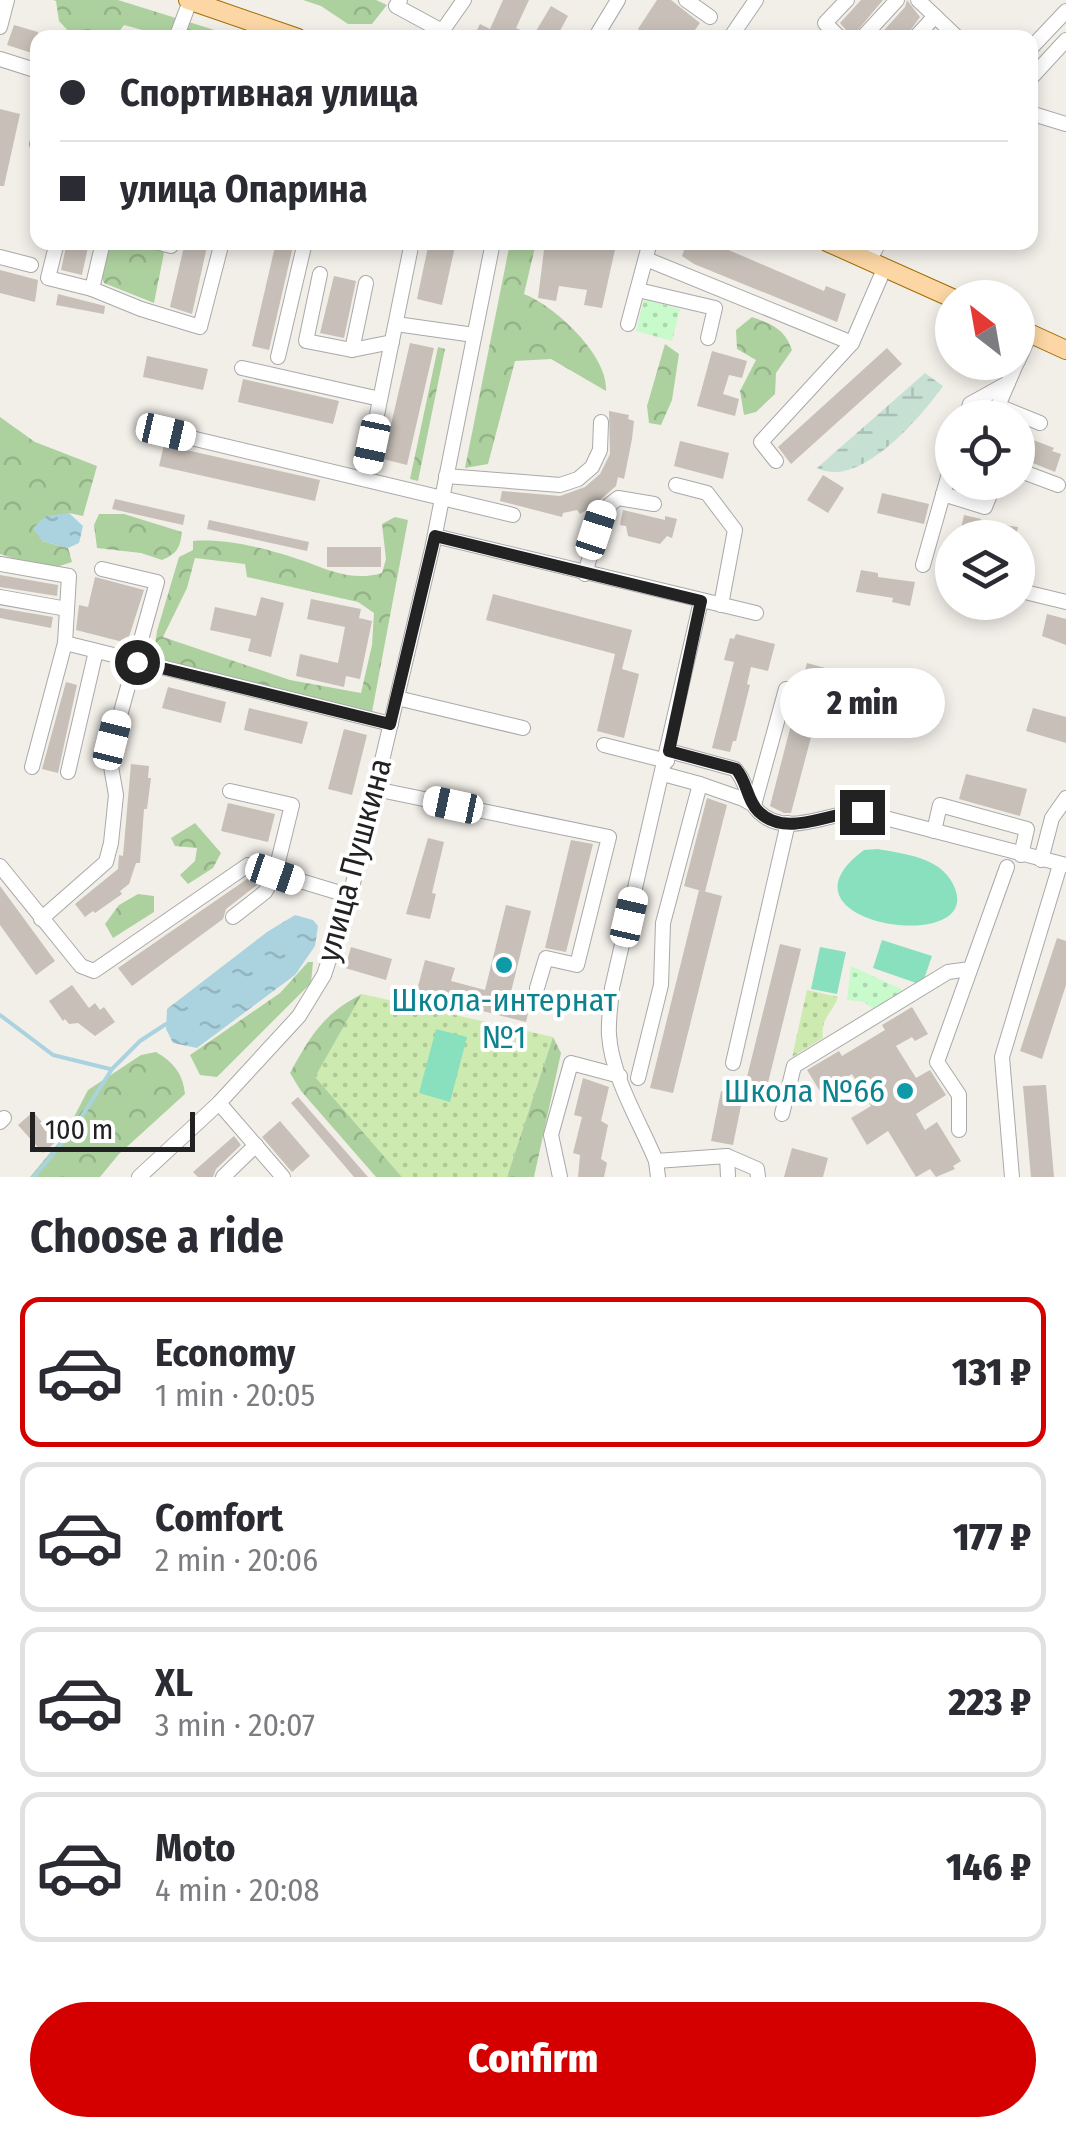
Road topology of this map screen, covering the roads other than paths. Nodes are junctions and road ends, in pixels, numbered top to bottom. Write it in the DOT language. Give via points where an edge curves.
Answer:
graph roads {
  1 [pos="7,0"];
  2 [pos="189,0"];
  3 [pos="400,0"];
  4 [pos="464,0"];
  5 [pos="618,0"];
  6 [pos="686,0"];
  7 [pos="756,0"];
  8 [pos="846,0"];
  9 [pos="897,0"];
  10 [pos="918,0"];
  11 [pos="230,6"];
  12 [pos="1066,12"];
  13 [pos="935,16"];
  14 [pos="710,17"];
  15 [pos="0,27"];
  16 [pos="179,30"];
  17 [pos="281,30"];
  18 [pos="434,30"];
  19 [pos="443,30"];
  20 [pos="600,30"];
  21 [pos="735,30"];
  22 [pos="832,30"];
  23 [pos="869,30"];
  24 [pos="922,30"];
  25 [pos="950,30"];
  26 [pos="1066,40"];
  27 [pos="1038,41"];
  28 [pos="0,59"];
  29 [pos="30,68"];
  30 [pos="1038,70"];
  31 [pos="1038,115"];
  32 [pos="1066,124"];
  33 [pos="55,250"];
  34 [pos="101,250"];
  35 [pos="220,250"];
  36 [pos="303,250"];
  37 [pos="410,250"];
  38 [pos="491,250"];
  39 [pos="648,250"];
  40 [pos="845,250"];
  41 [pos="878,250"];
  42 [pos="0,257"];
  43 [pos="646,259"];
  44 [pos="31,264"];
  45 [pos="877,264"];
  46 [pos="320,274"];
  47 [pos="366,283"];
  48 [pos="92,289"];
  49 [pos="638,290"];
  50 [pos="935,290"];
  51 [pos="396,324"];
  52 [pos="628,324"];
  53 [pos="474,335"];
  54 [pos="1035,336"];
  55 [pos="708,338"];
  56 [pos="392,342"];
  57 [pos="852,343"];
  58 [pos="352,350"];
  59 [pos="1066,350"];
  60 [pos="278,357"];
  61 [pos="242,368"];
  62 [pos="1008,382"];
  63 [pos="380,399"];
  64 [pos="977,400"];
  65 [pos="601,422"];
  66 [pos="1040,423"];
  67 [pos="166,432"];
  68 [pos="776,460"];
  69 [pos="446,476"];
  70 [pos="1035,476"];
  71 [pos="364,480"];
  72 [pos="1058,484"];
  73 [pos="676,486"];
  74 [pos="442,498"];
  75 [pos="941,500"];
  76 [pos="961,500"];
  77 [pos="988,500"];
  78 [pos="654,504"];
  79 [pos="513,514"];
  80 [pos="435,536"];
  81 [pos="0,564"];
  82 [pos="923,565"];
  83 [pos="102,569"];
  84 [pos="585,574"];
  85 [pos="1035,594"];
  86 [pos="0,597"];
  87 [pos="701,601"];
  88 [pos="1066,602"];
  89 [pos="721,605"];
  90 [pos="67,610"];
  91 [pos="756,614"];
  92 [pos="65,644"];
  93 [pos="96,652"];
  94 [pos="132,661"];
  95 [pos="786,689"];
  96 [pos="397,698"];
  97 [pos="390,724"];
  98 [pos="523,728"];
  99 [pos="604,745"];
  100 [pos="666,762"];
  101 [pos="32,767"];
  102 [pos="68,772"];
  103 [pos="700,784"];
  104 [pos="375,788"];
  105 [pos="230,791"];
  106 [pos="1066,798"];
  107 [pos="754,806"];
  108 [pos="788,823"];
  109 [pos="934,830"];
  110 [pos="1021,855"];
  111 [pos="1042,860"];
  112 [pos="1063,865"];
  113 [pos="0,866"];
  114 [pos="1007,867"];
  115 [pos="275,874"];
  116 [pos="350,896"];
  117 [pos="233,917"];
  118 [pos="42,919"];
  119 [pos="970,969"];
  120 [pos="537,988"];
  121 [pos="733,1063"];
  122 [pos="620,1076"];
  123 [pos="638,1078"];
  124 [pos="219,1103"];
  125 [pos="782,1114"];
  126 [pos="959,1130"];
  127 [pos="256,1146"];
  128 [pos="727,1156"];
  129 [pos="656,1161"];
  130 [pos="139,1177"];
  131 [pos="223,1177"];
  132 [pos="283,1177"];
  133 [pos="560,1177"];
  134 [pos="658,1177"];
  135 [pos="728,1177"];
  136 [pos="758,1177"];
  137 [pos="1012,1177"];
  1 -- 15 [label="street"];
  2 -- 11 [label="main road"];
  2 -- 16 [label="street"];
  3 -- 18 [label="street" via="396,6"];
  4 -- 19 [label="street"];
  5 -- 20 [label="street"];
  6 -- 14 [label="street"];
  7 -- 21 [label="street"];
  8 -- 22 [label="street" via="825,23"];
  9 -- 23 [label="street"];
  10 -- 13 [label="street"];
  11 -- 17 [label="main road"];
  12 -- 27 [label="street"];
  13 -- 24 [label="street"];
  13 -- 25 [label="street"];
  26 -- 30 [label="street"];
  28 -- 29 [label="street"];
  31 -- 32 [label="street"];
  33 -- 48 [label="street" via="48,278"];
  34 -- 48 [label="street"];
  35 -- 48 [label="street" via="200,326"];
  36 -- 60 [label="street"];
  37 -- 51 [label="street"];
  38 -- 53 [label="street, улица Пушкина"];
  39 -- 43 [label="street"];
  40 -- 45 [label="main road"];
  41 -- 45 [label="street"];
  42 -- 44 [label="street"];
  43 -- 49 [label="street"];
  43 -- 57 [label="street"];
  45 -- 50 [label="main road"];
  45 -- 57 [label="street"];
  46 -- 58 [label="street" via="306,342"];
  47 -- 58 [label="street"];
  49 -- 52 [label="street"];
  49 -- 55 [label="street" via="715,308"];
  51 -- 53 [label="street"];
  51 -- 56 [label="street"];
  53 -- 69 [label="street, улица Пушкина"];
  54 -- 59 [label="main road"];
  56 -- 58 [label="street"];
  56 -- 63 [label="street"];
  57 -- 68 [label="street" via="761,442"];
  61 -- 63 [label="street"];
  62 -- 64 [label="street"];
  62 -- 66 [label="street" via="998,406"];
  63 -- 71 [label="street"];
  65 -- 69 [label="street" via="592,467 560,486"];
  67 -- 71 [label="street"];
  69 -- 74 [label="street, улица Пушкина"];
  70 -- 72 [label="street"];
  71 -- 74 [label="street"];
  73 -- 89 [label="street" via="707,493 736,530"];
  74 -- 79 [label="street"];
  74 -- 80 [label="street, улица Пушкина"];
  75 -- 82 [label="street"];
  76 -- 77 [label="street" via="985,508"];
  78 -- 84 [label="street" via="618,498 602,510"];
  80 -- 84 [label="street"];
  80 -- 96 [label="street, улица Пушкина"];
  81 -- 90 [label="street" via="69,576"];
  83 -- 94 [label="street" via="157,582"];
  84 -- 87 [label="street"];
  85 -- 88 [label="street"];
  86 -- 90 [label="street"];
  87 -- 89 [label="street"];
  87 -- 100 [label="street"];
  89 -- 91 [label="street"];
  90 -- 92 [label="street"];
  92 -- 93 [label="street"];
  92 -- 101 [label="street"];
  93 -- 94 [label="street"];
  93 -- 102 [label="street"];
  94 -- 97 [label="street"];
  94 -- 118 [label="street" via="109,755 116,795 106,862"];
  95 -- 107 [label="street"];
  96 -- 97 [label="street, улица Пушкина"];
  96 -- 98 [label="street"];
  97 -- 104 [label="street, улица Пушкина"];
  99 -- 100 [label="street"];
  100 -- 103 [label="street"];
  100 -- 107 [label="street" via="736,769"];
  100 -- 122 [label="street" via="612,988 609,1032"];
  103 -- 107 [label="street"];
  103 -- 123 [label="street" via="663,923 661,985"];
  104 -- 116 [label="street, улица Пушкина"];
  104 -- 120 [label="street" via="609,837 577,965 546,958"];
  105 -- 115 [label="street" via="292,805"];
  106 -- 111 [label="street" via="1052,818"];
  107 -- 108 [label="street"];
  108 -- 109 [label="street" via="862,812"];
  108 -- 121 [label="street"];
  109 -- 110 [label="street"];
  109 -- 110 [label="street" via="940,806 1010,824 1027,830"];
  110 -- 111 [label="street"];
  111 -- 112 [label="street"];
  112 -- 137 [label="street" via="1002,1057"];
  113 -- 118 [label="street"];
  114 -- 119 [label="street"];
  115 -- 116 [label="street"];
  115 -- 117 [label="street" via="266,892"];
  115 -- 118 [label="street" via="248,864 94,971 80,966"];
  116 -- 124 [label="street, улица Пушкина" via="324,976 299,1016"];
  119 -- 125 [label="street" via="948,972 794,1066"];
  119 -- 126 [label="street" via="937,1062 959,1095"];
  122 -- 129 [label="street"];
  122 -- 133 [label="street" via="571,1063 552,1135"];
  124 -- 127 [label="street"];
  124 -- 130 [label="street, улица Пушкина"];
  127 -- 131 [label="street"];
  127 -- 132 [label="street"];
  128 -- 129 [label="street"];
  128 -- 135 [label="street"];
  128 -- 136 [label="street" via="758,1169"];
  129 -- 134 [label="street"];
}
